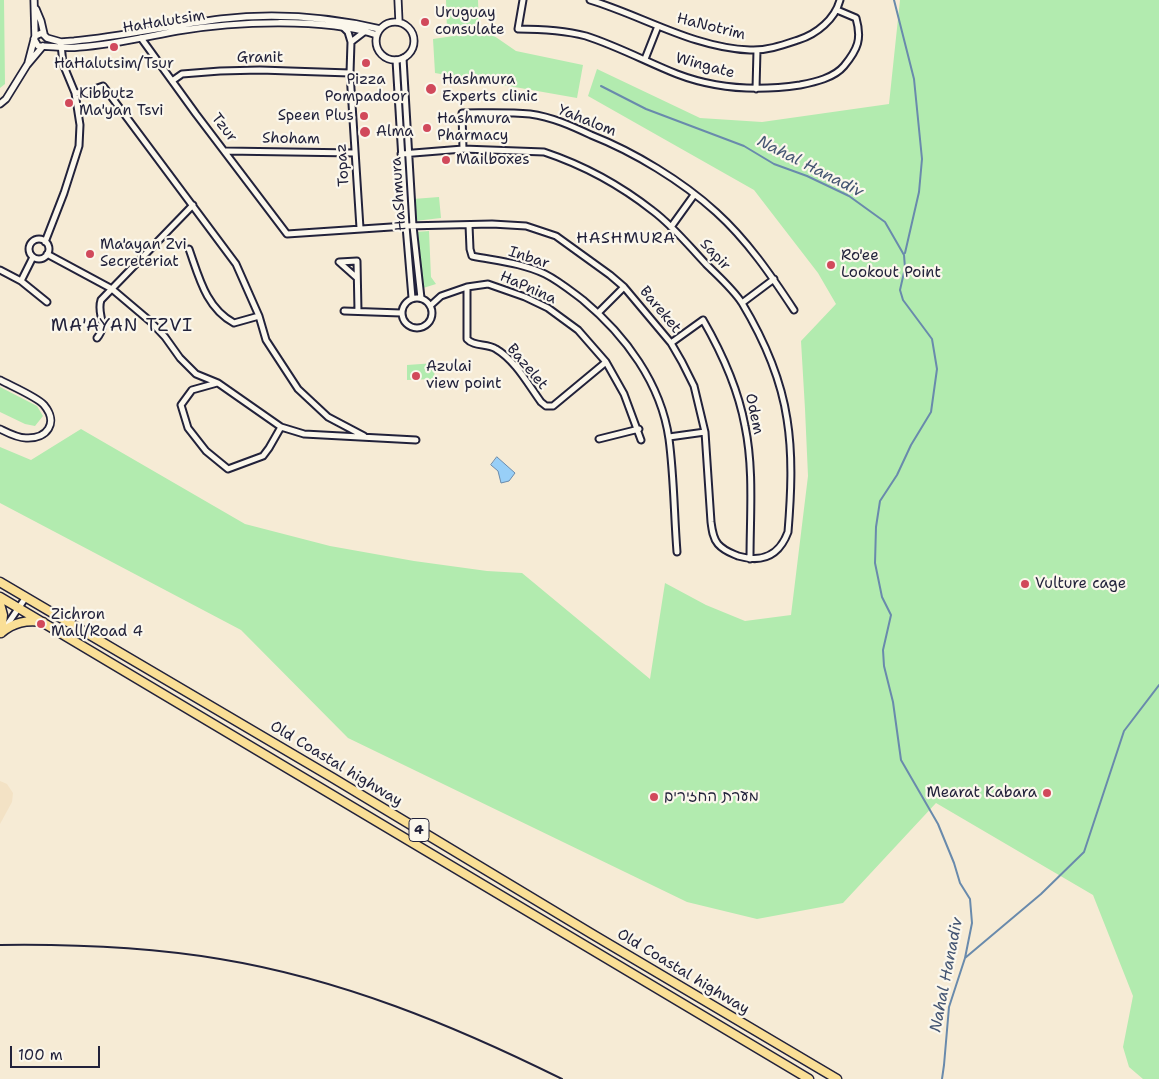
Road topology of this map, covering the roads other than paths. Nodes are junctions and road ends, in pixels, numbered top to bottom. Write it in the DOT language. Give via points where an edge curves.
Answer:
graph roads {
  1 [pos="34,0"];
  2 [pos="398,0"];
  3 [pos="523,0"];
  4 [pos="590,0"];
  5 [pos="840,0"];
  6 [pos="35,7"];
  7 [pos="837,10"];
  8 [pos="399,22"];
  9 [pos="658,26"];
  10 [pos="344,28"];
  11 [pos="380,29"];
  12 [pos="364,32"];
  13 [pos="377,35"];
  14 [pos="46,36"];
  15 [pos="34,38"];
  16 [pos="141,38"];
  17 [pos="351,42"];
  18 [pos="44,45"];
  19 [pos="61,45"];
  20 [pos="757,50"];
  21 [pos="403,58"];
  22 [pos="646,59"];
  23 [pos="396,60"];
  24 [pos="27,65"];
  25 [pos="350,73"];
  26 [pos="172,81"];
  27 [pos="756,89"];
  28 [pos="75,93"];
  29 [pos="0,104"];
  30 [pos="463,149"];
  31 [pos="226,151"];
  32 [pos="355,153"];
  33 [pos="408,153"];
  34 [pos="401,154"];
  35 [pos="694,195"];
  36 [pos="193,205"];
  37 [pos="469,225"];
  38 [pos="406,226"];
  39 [pos="413,226"];
  40 [pos="671,227"];
  41 [pos="359,228"];
  42 [pos="287,234"];
  43 [pos="44,242"];
  44 [pos="189,249"];
  45 [pos="47,254"];
  46 [pos="33,257"];
  47 [pos="0,270"];
  48 [pos="357,278"];
  49 [pos="774,279"];
  50 [pos="21,281"];
  51 [pos="467,287"];
  52 [pos="624,287"];
  53 [pos="112,289"];
  54 [pos="412,298"];
  55 [pos="421,298"];
  56 [pos="47,302"];
  57 [pos="742,303"];
  58 [pos="430,306"];
  59 [pos="794,310"];
  60 [pos="344,311"];
  61 [pos="358,311"];
  62 [pos="401,313"];
  63 [pos="598,313"];
  64 [pos="259,316"];
  65 [pos="97,338"];
  66 [pos="671,343"];
  67 [pos="606,362"];
  68 [pos="0,380"];
  69 [pos="218,383"];
  70 [pos="281,427"];
  71 [pos="0,429"];
  72 [pos="638,429"];
  73 [pos="705,432"];
  74 [pos="366,437"];
  75 [pos="669,437"];
  76 [pos="599,439"];
  77 [pos="416,440"];
  78 [pos="641,440"];
  79 [pos="677,552"];
  80 [pos="750,559"];
  81 [pos="0,582"];
  82 [pos="0,597"];
  83 [pos="26,597"];
  84 [pos="0,604"];
  85 [pos="19,607"];
  86 [pos="45,622"];
  87 [pos="0,634"];
  88 [pos="808,1079"];
  89 [pos="837,1079"];
  1 -- 6 [label="street"];
  2 -- 8 [label="street"];
  3 -- 22 [label="street, Wingate" via="518,29 556,29 586,36"];
  4 -- 9 [label="street, HaNotrim"];
  5 -- 7 [label="street, HaNotrim"];
  6 -- 14 [label="street"];
  6 -- 15 [label="street"];
  7 -- 20 [label="street, HaNotrim" via="823,26 807,37"];
  7 -- 27 [label="street, Wingate" via="856,18 860,31 856,52 841,70 818,82"];
  8 -- 11 [label="street"];
  8 -- 21 [label="street" via="408,27 414,42"];
  9 -- 20 [label="street, HaNotrim" via="724,47"];
  9 -- 22 [label="street"];
  10 -- 12 [label="street, HaHalutsim"];
  10 -- 16 [label="street, HaHalutsim" via="247,24"];
  10 -- 17 [label="street, Topaz"];
  11 -- 13 [label="street"];
  11 -- 19 [label="street, HaHalutsim" via="316,18 223,19"];
  12 -- 13 [label="street, HaHalutsim"];
  12 -- 17 [label="street"];
  13 -- 23 [label="street" via="376,44 380,52"];
  14 -- 15 [label="street" via="38,33"];
  14 -- 18 [label="street"];
  14 -- 19 [label="street, HaHalutsim"];
  15 -- 18 [label="street, HaHalutsim" via="38,46"];
  15 -- 24 [label="street"];
  16 -- 19 [label="street, HaHalutsim" via="99,45"];
  16 -- 26 [label="street, Tzur"];
  17 -- 25 [label="street, Topaz"];
  18 -- 19 [label="street, HaHalutsim"];
  18 -- 24 [label="street"];
  19 -- 28 [label="street" via="63,64"];
  20 -- 27 [label="street"];
  21 -- 23 [label="street"];
  21 -- 33 [label="street, HaShmura"];
  22 -- 27 [label="street, Wingate" via="699,81"];
  23 -- 34 [label="street, HaShmura"];
  24 -- 29 [label="street"];
  25 -- 26 [label="street, Granit" via="220,71 182,74"];
  25 -- 32 [label="street, Topaz"];
  26 -- 31 [label="street, Tzur"];
  28 -- 36 [label="street" via="102,86"];
  28 -- 43 [label="street" via="80,125 79,146"];
  30 -- 33 [label="street, Sapir"];
  30 -- 35 [label="street, Yahalom" via="462,113 530,114 558,121 610,142 656,168"];
  30 -- 40 [label="street, Sapir" via="544,152 555,156 616,185"];
  31 -- 32 [label="street, Shoham"];
  31 -- 42 [label="street, Tzur"];
  32 -- 41 [label="street, Topaz"];
  33 -- 34 [label="street, Sapir"];
  33 -- 39 [label="street, HaShmura"];
  34 -- 38 [label="street, HaShmura"];
  35 -- 40 [label="street"];
  35 -- 49 [label="street, Yahalom" via="717,212"];
  36 -- 53 [label="street"];
  36 -- 64 [label="street" via="236,264"];
  37 -- 39 [label="street, Bareket"];
  37 -- 52 [label="street, Bareket" via="526,226 556,236"];
  37 -- 63 [label="street, Inbar" via="472,256 514,263 545,274"];
  38 -- 39 [label="street, Bareket"];
  38 -- 41 [label="street, Bareket"];
  38 -- 54 [label="street, HaShmura"];
  39 -- 55 [label="street, HaShmura"];
  40 -- 57 [label="street, Sapir"];
  41 -- 42 [label="street, Bareket"];
  43 -- 45 [label="street"];
  43 -- 46 [label="street" via="31,243 29,249"];
  44 -- 64 [label="street" via="204,292 225,318 234,322"];
  45 -- 46 [label="street" via="42,258"];
  45 -- 53 [label="street"];
  46 -- 50 [label="street"];
  47 -- 50 [label="street"];
  48 -- 61 [label="street"];
  49 -- 57 [label="street"];
  49 -- 59 [label="street, Yahalom"];
  50 -- 56 [label="street"];
  51 -- 58 [label="street, HaPnina" via="441,296"];
  51 -- 67 [label="street, HaPnina" via="488,284 548,308 578,330"];
  51 -- 67 [label="street, Bazelet" via="467,339 470,343 494,347 504,354 546,406 552,406"];
  52 -- 63 [label="street"];
  52 -- 66 [label="street, Bareket"];
  53 -- 65 [label="street" via="100,304 104,326"];
  53 -- 69 [label="street" via="151,322 196,374"];
  54 -- 55 [label="street"];
  54 -- 62 [label="street" via="405,303"];
  55 -- 58 [label="street"];
  57 -- 80 [label="street, Sapir" via="777,378 787,419 791,460 788,532 784,542 767,558"];
  58 -- 62 [label="street" via="431,320 420,328 407,326"];
  60 -- 61 [label="street"];
  61 -- 62 [label="street"];
  63 -- 75 [label="street, Inbar" via="633,352 652,383"];
  64 -- 74 [label="street" via="266,340 298,389 328,417"];
  66 -- 73 [label="street, Bareket" via="694,386"];
  66 -- 80 [label="street, Odem" via="703,320 735,387 746,426 750,464"];
  67 -- 72 [label="street, HaPnina"];
  68 -- 71 [label="street" via="42,403 50,418 50,427 38,438 24,438"];
  69 -- 70 [label="street"];
  69 -- 70 [label="street" via="192,390 181,405 188,428 206,451 228,469 263,456"];
  70 -- 74 [label="street" via="304,434"];
  72 -- 76 [label="street"];
  72 -- 78 [label="street, HaPnina"];
  73 -- 75 [label="street"];
  73 -- 80 [label="street, Bareket" via="713,534 727,552"];
  74 -- 77 [label="street"];
  75 -- 79 [label="street, Inbar"];
  81 -- 83 [label="highway, Old Coastal highway / 4"];
  82 -- 85 [label="highway, Old Coastal highway / 4"];
  83 -- 85 [label="street"];
  83 -- 89 [label="highway, Old Coastal highway / 4"];
  84 -- 87 [label="highway" via="3,615"];
  85 -- 86 [label="highway, Old Coastal highway / 4"];
  85 -- 87 [label="street"];
  86 -- 87 [label="highway" via="23,621 9,626"];
  86 -- 88 [label="highway, Old Coastal highway / 4"];
}
